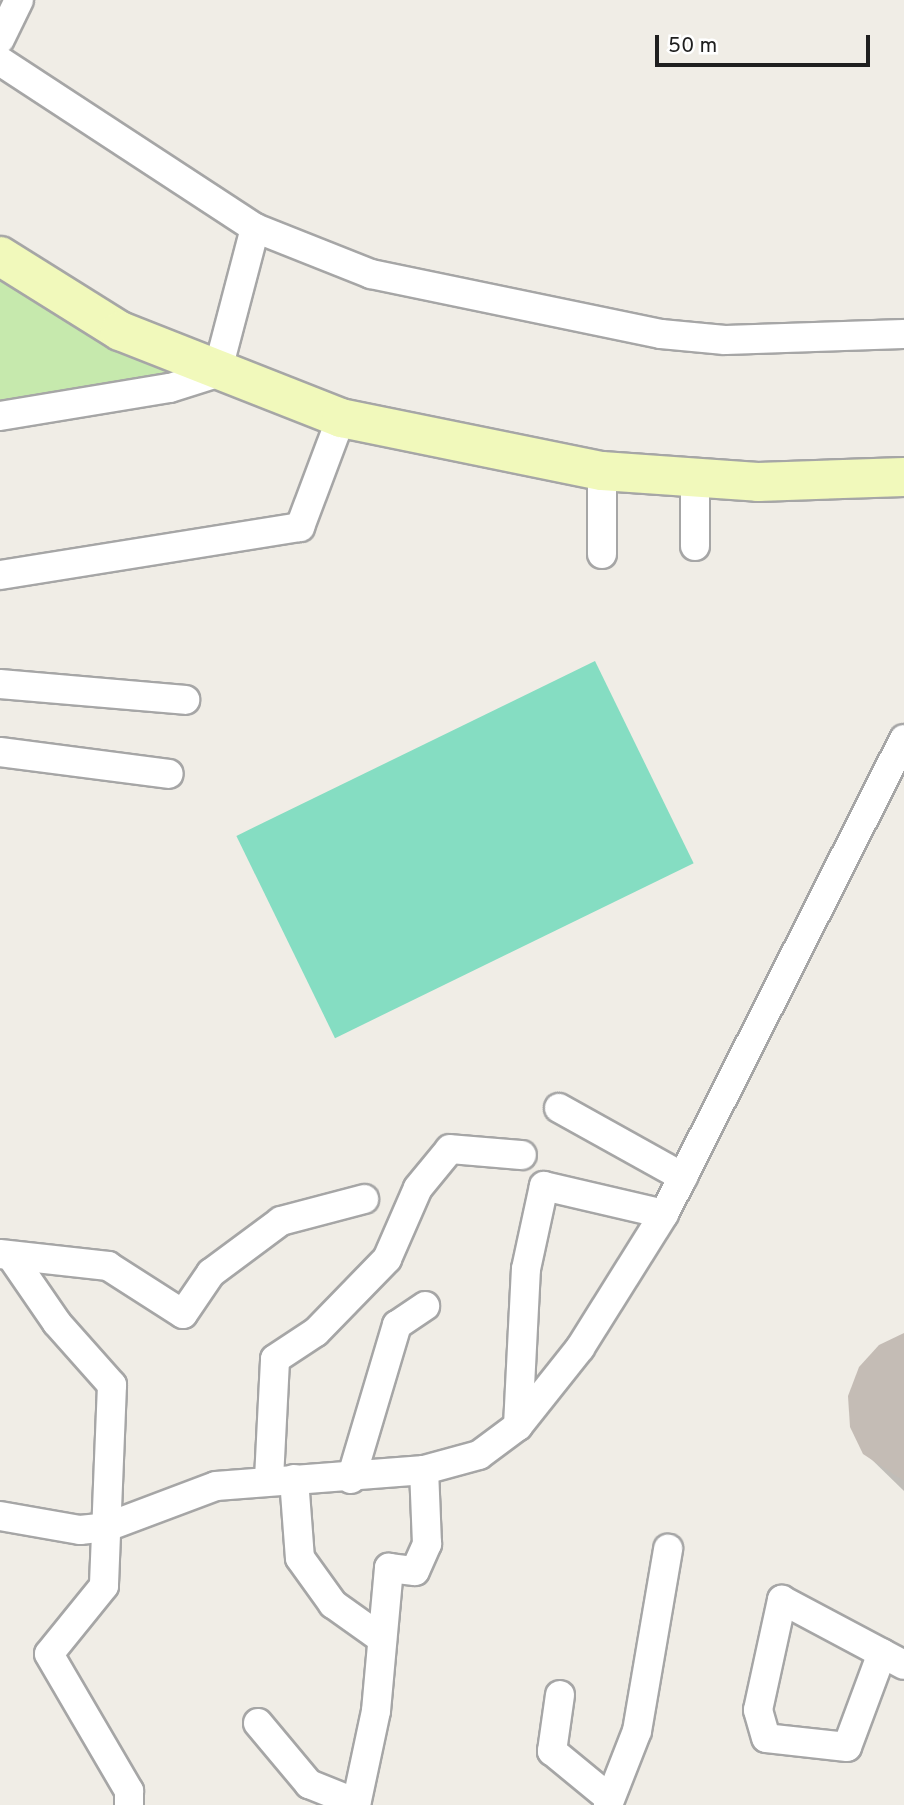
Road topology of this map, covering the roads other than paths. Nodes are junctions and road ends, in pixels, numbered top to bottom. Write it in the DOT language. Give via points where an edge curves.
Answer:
graph roads {
  1 [pos="19,0"];
  2 [pos="0,39"];
  3 [pos="0,61"];
  4 [pos="255,228"];
  5 [pos="0,256"];
  6 [pos="904,334"];
  7 [pos="217,373"];
  8 [pos="0,416"];
  9 [pos="341,418"];
  10 [pos="602,471"];
  11 [pos="904,477"];
  12 [pos="695,479"];
  13 [pos="695,547"];
  14 [pos="602,554"];
  15 [pos="0,575"];
  16 [pos="0,684"];
  17 [pos="185,700"];
  18 [pos="904,739"];
  19 [pos="0,752"];
  20 [pos="898,767"];
  21 [pos="169,774"];
  22 [pos="559,1108"];
  23 [pos="522,1155"];
  24 [pos="683,1177"];
  25 [pos="364,1199"];
  26 [pos="664,1214"];
  27 [pos="6,1255"];
  28 [pos="425,1306"];
  29 [pos="518,1426"];
  30 [pos="424,1469"];
  31 [pos="281,1479"];
  32 [pos="351,1479"];
  33 [pos="0,1516"];
  34 [pos="107,1527"];
  35 [pos="668,1549"];
  36 [pos="382,1639"];
  37 [pos="893,1659"];
  38 [pos="560,1695"];
  39 [pos="258,1723"];
  40 [pos="608,1801"];
  41 [pos="356,1804"];
  42 [pos="128,1805"];
  1 -- 2 [label="street"];
  3 -- 4 [label="street"];
  4 -- 6 [label="street" via="311,255 384,277 662,334 725,340"];
  4 -- 7 [label="street"];
  5 -- 7 [label="street" via="120,331"];
  7 -- 8 [label="street" via="170,388"];
  7 -- 9 [label="street"];
  9 -- 10 [label="street"];
  9 -- 15 [label="street" via="300,527"];
  10 -- 12 [label="street"];
  10 -- 14 [label="street"];
  11 -- 12 [label="street"];
  12 -- 13 [label="street"];
  16 -- 17 [label="street"];
  18 -- 20 [label="street"];
  19 -- 21 [label="street"];
  20 -- 24 [label="street"];
  22 -- 24 [label="street"];
  23 -- 31 [label="street" via="450,1149 418,1188 387,1259 316,1332 275,1359"];
  24 -- 26 [label="street"];
  25 -- 27 [label="street" via="281,1222 211,1273 183,1314 108,1266"];
  26 -- 29 [label="street" via="580,1348"];
  26 -- 29 [label="street" via="544,1186 526,1269"];
  27 -- 34 [label="street" via="57,1323 112,1384"];
  28 -- 32 [label="street" via="397,1325"];
  29 -- 30 [label="street" via="479,1455"];
  30 -- 32 [label="street"];
  30 -- 36 [label="street" via="427,1545 415,1571 389,1568"];
  31 -- 32 [label="street"];
  31 -- 34 [label="street" via="176,1497"];
  31 -- 36 [label="street" via="300,1558 333,1604"];
  33 -- 34 [label="street" via="80,1530"];
  34 -- 42 [label="street" via="104,1586 49,1654 129,1791"];
  35 -- 40 [label="street" via="636,1731"];
  36 -- 41 [label="street"];
  37 -- 37 [label="street" via="782,1600 758,1710 766,1738 847,1747"];
  38 -- 40 [label="street" via="552,1751"];
  39 -- 41 [label="street" via="309,1784"];
}
